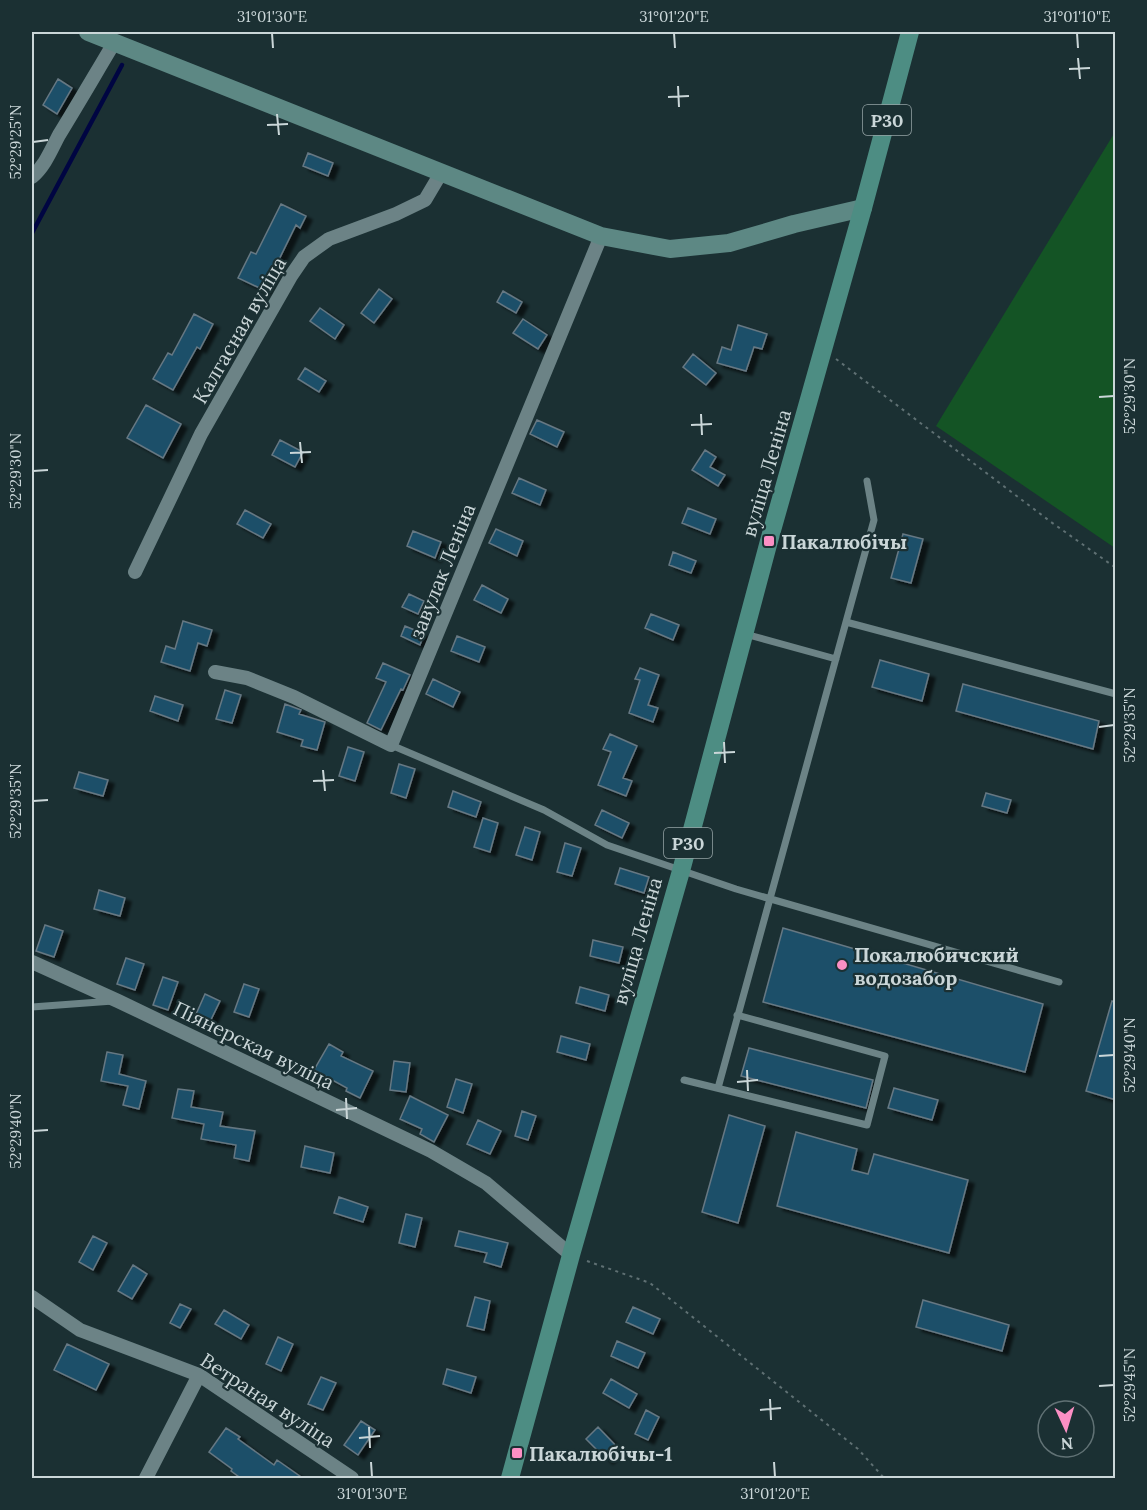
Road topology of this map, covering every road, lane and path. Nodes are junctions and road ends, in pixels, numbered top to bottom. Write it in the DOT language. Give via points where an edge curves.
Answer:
graph roads {
  1 [pos="88,32"];
  2 [pos="910,32"];
  3 [pos="114,43"];
  4 [pos="441,173"];
  5 [pos="32,177"];
  6 [pos="863,208"];
  7 [pos="601,236"];
  8 [pos="824,350"];
  9 [pos="867,481"];
  10 [pos="1116,568"];
  11 [pos="135,572"];
  12 [pos="846,622"];
  13 [pos="744,634"];
  14 [pos="836,659"];
  15 [pos="215,672"];
  16 [pos="1116,694"];
  17 [pos="391,745"];
  18 [pos="681,871"];
  19 [pos="770,899"];
  20 [pos="32,962"];
  21 [pos="1059,982"];
  22 [pos="118,1001"];
  23 [pos="32,1007"];
  24 [pos="737,1016"];
  25 [pos="684,1080"];
  26 [pos="718,1088"];
  27 [pos="571,1255"];
  28 [pos="32,1297"];
  29 [pos="199,1375"];
  30 [pos="147,1479"];
  31 [pos="352,1479"];
  32 [pos="510,1479"];
  33 [pos="884,1479"];
  1 -- 3 [label="street"];
  2 -- 6 [label="main road, Р30"];
  3 -- 4 [label="street"];
  3 -- 5 [label="street" via="49,156"];
  4 -- 7 [label="street"];
  4 -- 11 [label="street, Калгасная вуліца" via="425,200 329,239 304,257 201,434"];
  6 -- 7 [label="street" via="729,243 670,249"];
  6 -- 8 [label="main road, вуліца Леніна / Р30"];
  7 -- 17 [label="street, завулак Леніна"];
  8 -- 10 [label="path"];
  8 -- 13 [label="main road, вуліца Леніна / Р30"];
  9 -- 12 [label="lane" via="874,520"];
  12 -- 14 [label="lane"];
  12 -- 16 [label="lane"];
  13 -- 14 [label="lane"];
  13 -- 18 [label="main road, вуліца Леніна / Р30"];
  14 -- 19 [label="lane"];
  15 -- 17 [label="street" via="247,678 294,697"];
  17 -- 18 [label="lane" via="544,810 607,845"];
  18 -- 19 [label="lane"];
  18 -- 27 [label="main road, вуліца Леніна / Р30"];
  19 -- 21 [label="lane"];
  19 -- 24 [label="lane"];
  20 -- 22 [label="street, Піянерская вуліца"];
  22 -- 23 [label="lane"];
  22 -- 27 [label="street, Піянерская вуліца" via="431,1151 486,1183"];
  24 -- 26 [label="lane"];
  24 -- 26 [label="lane" via="885,1056 867,1125"];
  25 -- 26 [label="lane"];
  27 -- 32 [label="main road, вуліца Леніна / Р30"];
  27 -- 33 [label="path" via="650,1283 858,1449"];
  28 -- 29 [label="street, Ветраная вуліца" via="80,1330"];
  29 -- 30 [label="street"];
  29 -- 31 [label="street, Ветраная вуліца"];
}
